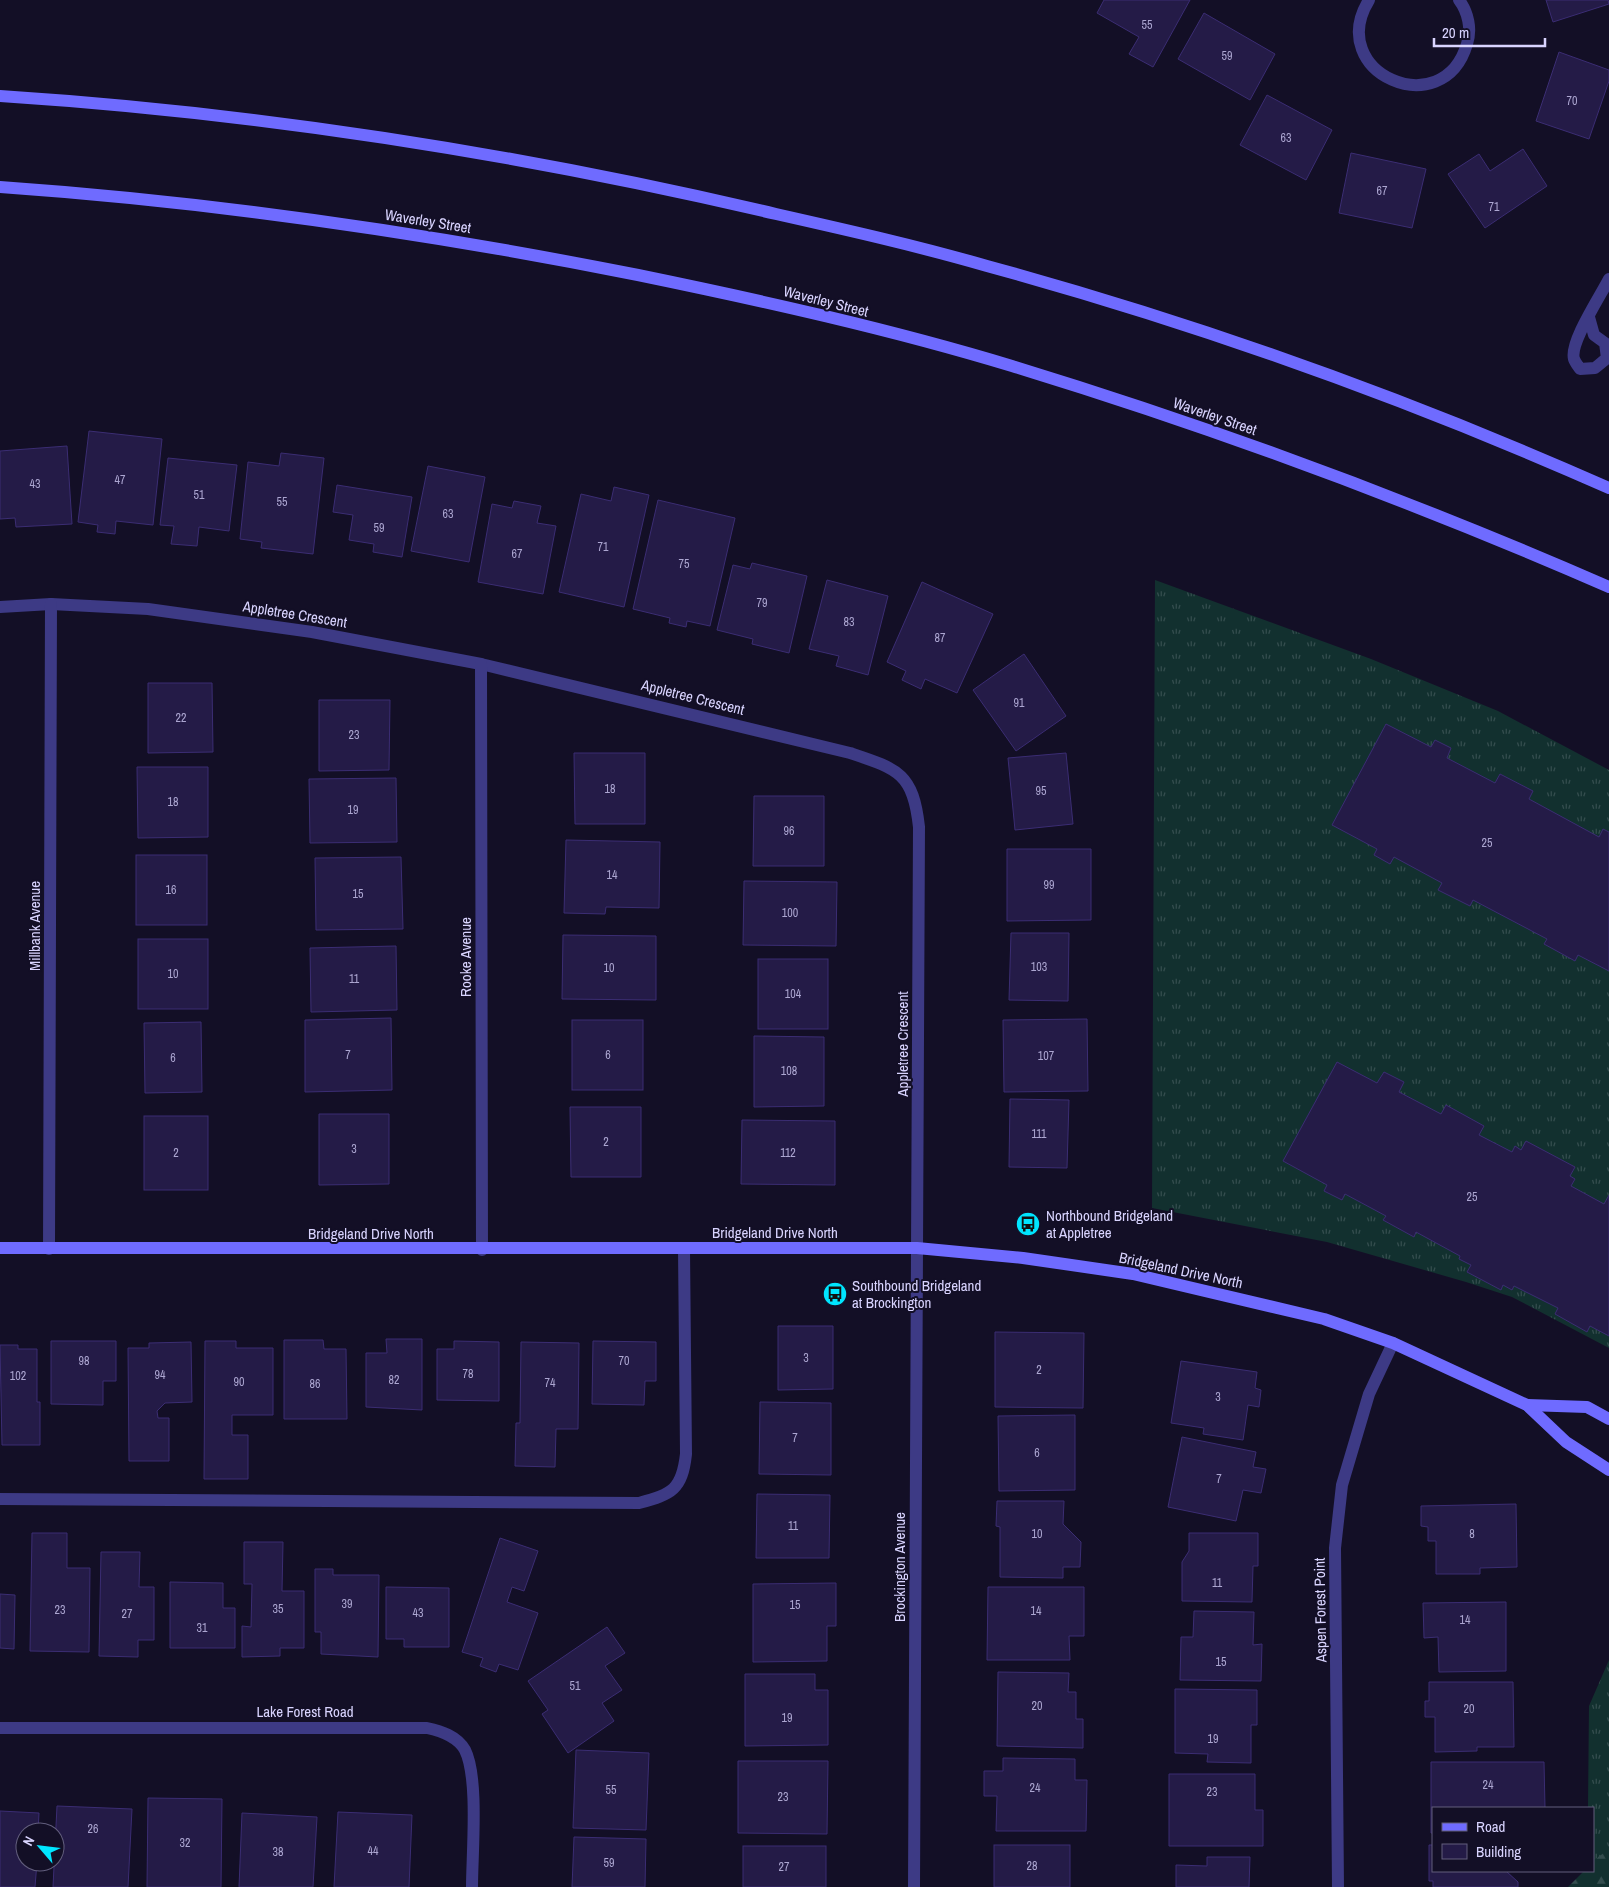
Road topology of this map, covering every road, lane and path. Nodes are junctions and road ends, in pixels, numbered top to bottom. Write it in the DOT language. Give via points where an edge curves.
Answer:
graph roads {
  1 [pos="1368,0"];
  2 [pos="1460,0"];
  3 [pos="0,96"];
  4 [pos="0,187"];
  5 [pos="1609,279"];
  6 [pos="1589,317"];
  7 [pos="1609,488"];
  8 [pos="1609,587"];
  9 [pos="51,604"];
  10 [pos="0,608"];
  11 [pos="481,664"];
  12 [pos="0,1248"];
  13 [pos="917,1248"];
  14 [pos="49,1249"];
  15 [pos="684,1249"];
  16 [pos="482,1250"];
  17 [pos="1392,1343"];
  18 [pos="1527,1405"];
  19 [pos="1609,1419"];
  20 [pos="1609,1470"];
  21 [pos="0,1498"];
  22 [pos="0,1728"];
  23 [pos="472,1887"];
  24 [pos="914,1887"];
  25 [pos="1338,1887"];
  1 -- 2 [label="street" via="1362,10 1359,34 1363,52 1373,69 1389,80 1408,86 1436,82 1452,71 1464,56 1469,24"];
  3 -- 7 [label="main road" via="164,108 489,154 646,184 923,248 1096,298 1328,375 1540,457"];
  4 -- 8 [label="main road, Waverley Street" via="163,200 415,234 576,263 815,314 1010,366 1250,445 1441,517"];
  5 -- 6 [label="street"];
  9 -- 10 [label="street, Appletree Crescent"];
  9 -- 11 [label="street, Appletree Crescent" via="148,609 293,629"];
  9 -- 14 [label="street, Millbank Avenue"];
  11 -- 13 [label="street, Appletree Crescent" via="850,753 898,772 910,786 919,827"];
  11 -- 16 [label="street, Rooke Avenue"];
  12 -- 14 [label="main road, Bridgeland Drive North"];
  13 -- 15 [label="main road, Bridgeland Drive North"];
  13 -- 17 [label="main road, Bridgeland Drive North" via="1023,1258 1134,1274 1324,1319"];
  13 -- 24 [label="street, Brockington Avenue"];
  14 -- 16 [label="main road, Bridgeland Drive North"];
  15 -- 16 [label="main road, Bridgeland Drive North"];
  15 -- 21 [label="street" via="686,1454 683,1476 668,1495 639,1503"];
  17 -- 18 [label="main road, Bridgeland Drive North"];
  17 -- 25 [label="street, Aspen Forest Point" via="1369,1394 1342,1485 1335,1548"];
  18 -- 19 [label="main road, Bridgeland Drive North" via="1587,1407"];
  18 -- 20 [label="main road, Bridgeland Drive North" via="1566,1442"];
  22 -- 23 [label="street, Lake Forest Road" via="427,1728 447,1733 464,1749 473,1775"];
}
